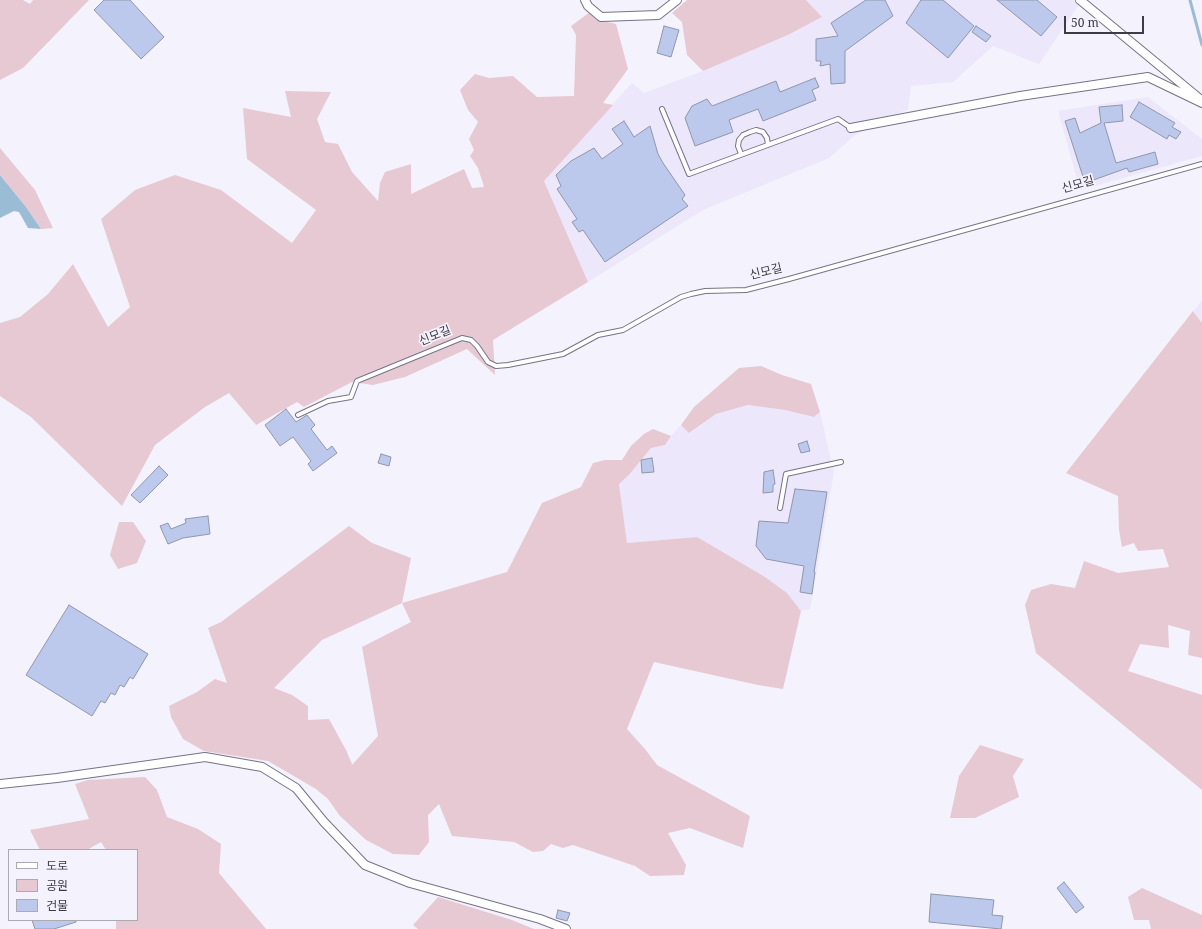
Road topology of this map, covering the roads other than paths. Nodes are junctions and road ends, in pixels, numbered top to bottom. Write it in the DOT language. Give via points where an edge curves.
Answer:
graph roads {
  1 [pos="585,0"];
  2 [pos="677,0"];
  3 [pos="1080,0"];
  4 [pos="1202,102"];
  5 [pos="662,109"];
  6 [pos="851,128"];
  7 [pos="768,145"];
  8 [pos="741,154"];
  9 [pos="1202,164"];
  10 [pos="298,415"];
  11 [pos="841,462"];
  12 [pos="780,508"];
  13 [pos="0,784"];
  14 [pos="566,929"];
  1 -- 2 [label="street" via="601,17 658,14"];
  3 -- 4 [label="street"];
  4 -- 6 [label="street" via="1148,77 1020,96"];
  5 -- 8 [label="lane" via="688,174"];
  6 -- 7 [label="lane" via="838,119"];
  7 -- 8 [label="lane"];
  7 -- 8 [label="lane" via="763,132 756,130 743,135 739,140"];
  9 -- 10 [label="lane, 신모길" via="746,290 691,294 623,330 598,335 563,354 496,366 488,362 471,340 462,338 357,381 351,397 328,401"];
  11 -- 12 [label="lane" via="786,474"];
  13 -- 14 [label="street" via="205,757 262,767 296,788 365,865 410,883 540,919"];
}
